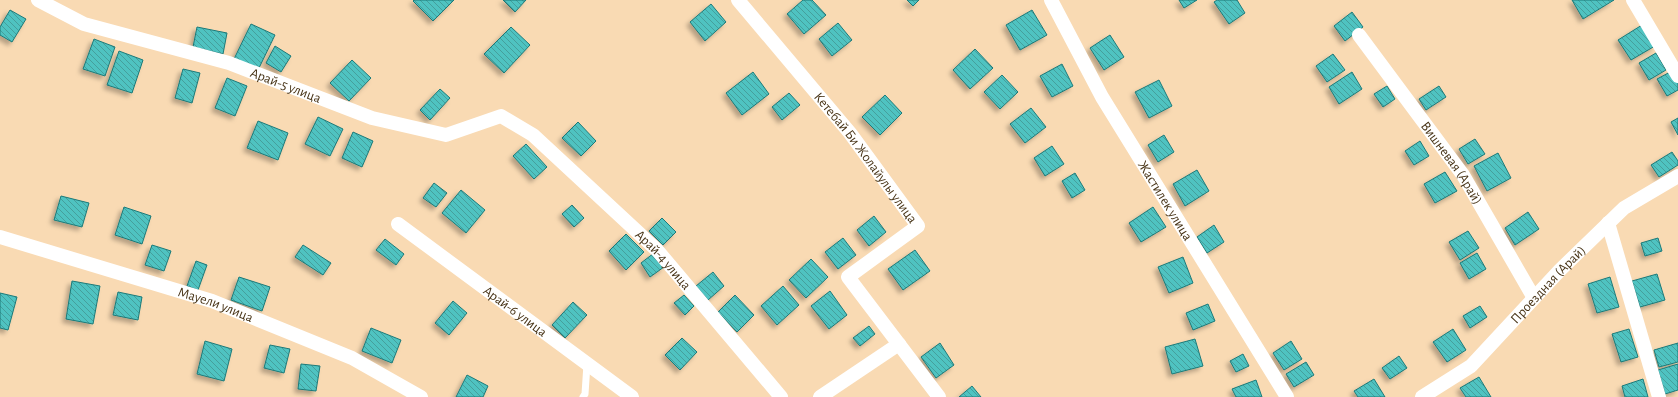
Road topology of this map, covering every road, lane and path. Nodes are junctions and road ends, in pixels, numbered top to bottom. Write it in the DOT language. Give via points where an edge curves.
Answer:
graph roads {
  1 [pos="38,0"];
  2 [pos="738,0"];
  3 [pos="1051,0"];
  4 [pos="1633,0"];
  5 [pos="1359,35"];
  6 [pos="1678,76"];
  7 [pos="533,135"];
  8 [pos="1678,176"];
  9 [pos="398,224"];
  10 [pos="1608,224"];
  11 [pos="0,237"];
  12 [pos="1534,298"];
  13 [pos="899,344"];
  14 [pos="587,364"];
  15 [pos="421,397"];
  16 [pos="583,397"];
  17 [pos="632,397"];
  18 [pos="781,397"];
  19 [pos="820,397"];
  20 [pos="939,397"];
  21 [pos="1287,397"];
  22 [pos="1422,397"];
  23 [pos="1659,397"];
  1 -- 7 [label="street, Арай-5 улица" via="84,24 229,63 372,118 446,135 502,116"];
  2 -- 13 [label="street, Кетебай Би Жолайулы улица" via="850,133 918,226 848,277"];
  3 -- 21 [label="street, Жастилек улица" via="1102,97"];
  4 -- 6 [label="street"];
  5 -- 12 [label="street, Вишневая (Арай)" via="1463,175"];
  7 -- 18 [label="street, Арай-4 улица" via="657,250"];
  8 -- 10 [label="street, Проездная (Арай)" via="1624,208"];
  9 -- 14 [label="street, Арай-6 улица"];
  10 -- 12 [label="street, Проездная (Арай)"];
  10 -- 23 [label="street"];
  11 -- 15 [label="street, Мауели улица" via="212,301 352,358"];
  12 -- 22 [label="street, Проездная (Арай)" via="1471,366"];
  13 -- 19 [label="street"];
  13 -- 20 [label="street, Кетебай Би Жолайулы улица"];
  14 -- 16 [label="lane"];
  14 -- 17 [label="street, Арай-6 улица"];
}
